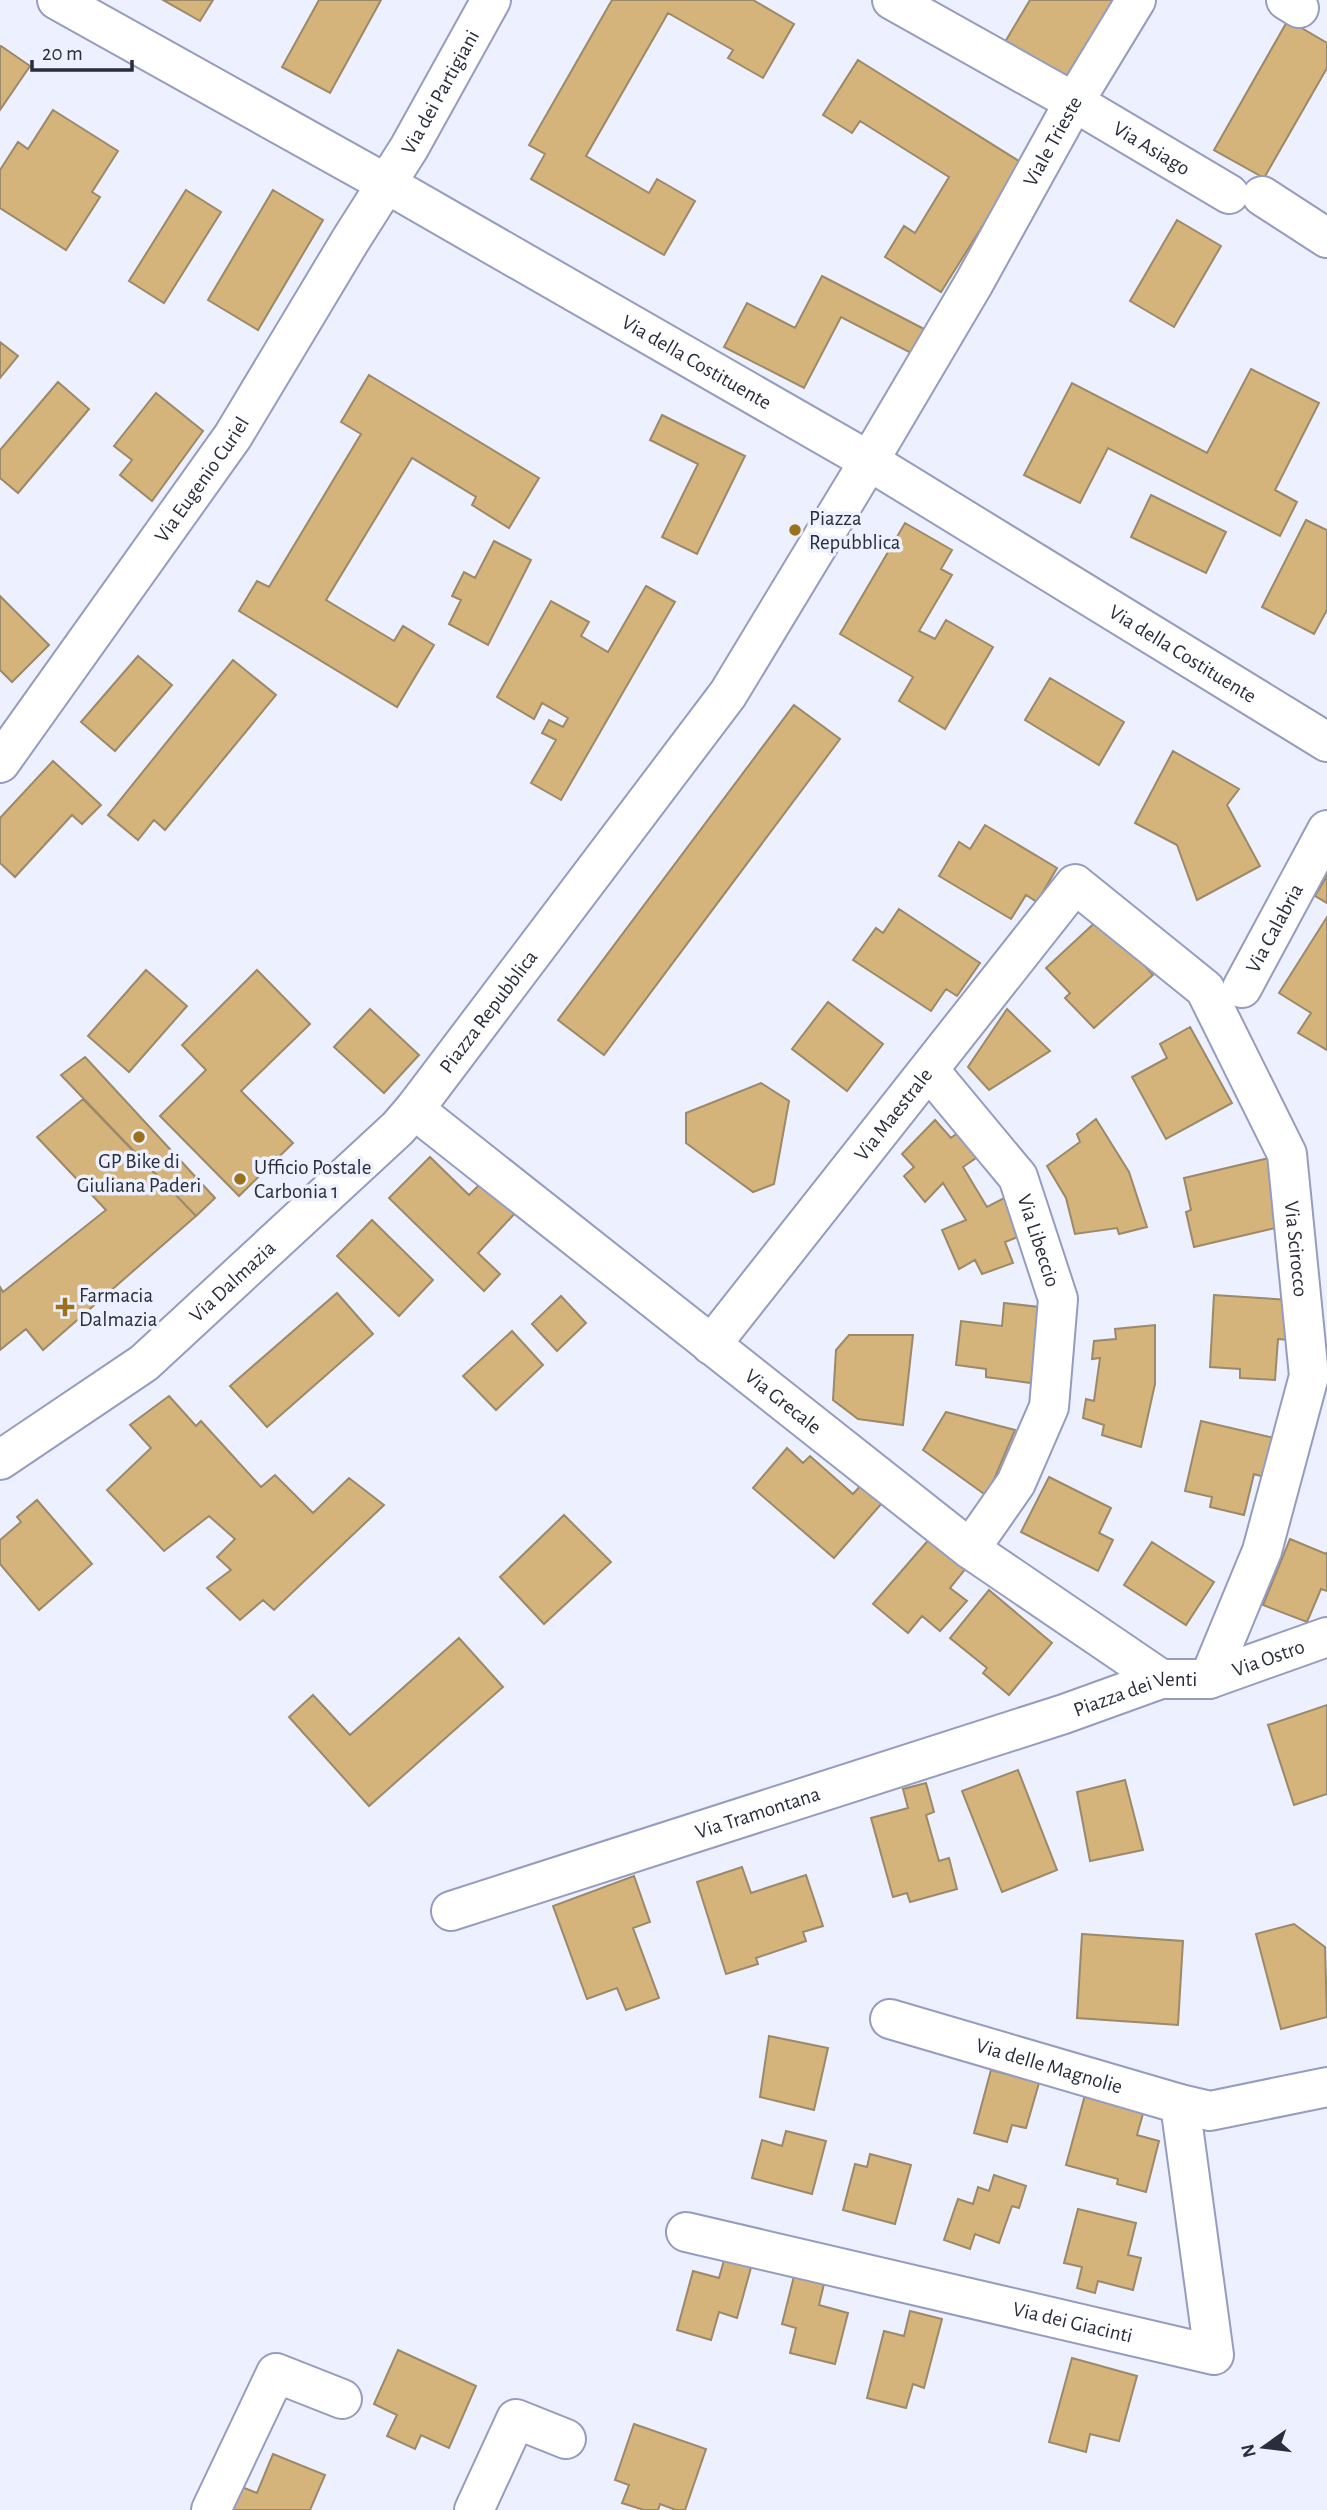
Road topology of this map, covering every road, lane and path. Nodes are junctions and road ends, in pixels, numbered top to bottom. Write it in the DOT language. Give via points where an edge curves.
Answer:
graph roads {
  1 [pos="57,0"];
  2 [pos="491,0"];
  3 [pos="892,0"];
  4 [pos="1136,0"];
  5 [pos="1074,102"];
  6 [pos="385,183"];
  7 [pos="1327,238"];
  8 [pos="974,283"];
  9 [pos="869,461"];
  10 [pos="1327,743"];
  11 [pos="0,763"];
  12 [pos="1327,830"];
  13 [pos="1075,884"];
  14 [pos="1242,988"];
  15 [pos="929,1070"];
  16 [pos="415,1107"];
  17 [pos="711,1345"];
  18 [pos="0,1460"];
  19 [pos="970,1549"];
  20 [pos="1327,1637"];
  21 [pos="1161,1679"];
  22 [pos="1209,1679"];
  23 [pos="1064,1714"];
  24 [pos="451,1911"];
  25 [pos="890,2019"];
  26 [pos="1327,2087"];
  27 [pos="1195,2107"];
  28 [pos="686,2232"];
  29 [pos="342,2399"];
  30 [pos="566,2439"];
  31 [pos="211,2510"];
  32 [pos="474,2510"];
  1 -- 6 [label="street, Via della Costituente"];
  2 -- 6 [label="street, Via dei Partigiani"];
  3 -- 5 [label="street, Via Asiago"];
  4 -- 5 [label="street, Viale Trieste"];
  5 -- 7 [label="street, Via Asiago"];
  5 -- 8 [label="street, Viale Trieste"];
  6 -- 9 [label="street, Via della Costituente"];
  6 -- 11 [label="street, Via Eugenio Curiel" via="233,436"];
  8 -- 9 [label="street, Piazza Repubblica"];
  9 -- 10 [label="street, Via della Costituente"];
  9 -- 16 [label="street, Piazza Repubblica" via="728,694"];
  12 -- 14 [label="street, Via Calabria"];
  13 -- 15 [label="street, Via Maestrale"];
  13 -- 22 [label="street, Via Scirocco" via="1205,989 1287,1154 1309,1376 1262,1551"];
  15 -- 17 [label="street, Via Maestrale"];
  15 -- 19 [label="street, Via Libeccio" via="1018,1177 1058,1299 1049,1407 1016,1483"];
  16 -- 17 [label="street, Via Grecale"];
  16 -- 18 [label="street, Via Dalmazia" via="398,1128 144,1363"];
  17 -- 19 [label="street, Via Grecale"];
  19 -- 21 [label="street, Via Grecale"];
  20 -- 22 [label="street, Via Ostro"];
  21 -- 22 [label="street, Piazza dei Venti"];
  21 -- 23 [label="street, Piazza dei Venti"];
  23 -- 24 [label="street, Via Tramontana"];
  25 -- 27 [label="street, Via delle Magnolie"];
  26 -- 27 [label="street"];
  27 -- 28 [label="street, Via dei Giacinti" via="1214,2355"];
  29 -- 31 [label="street" via="276,2373"];
  30 -- 32 [label="street" via="516,2419"];
}
